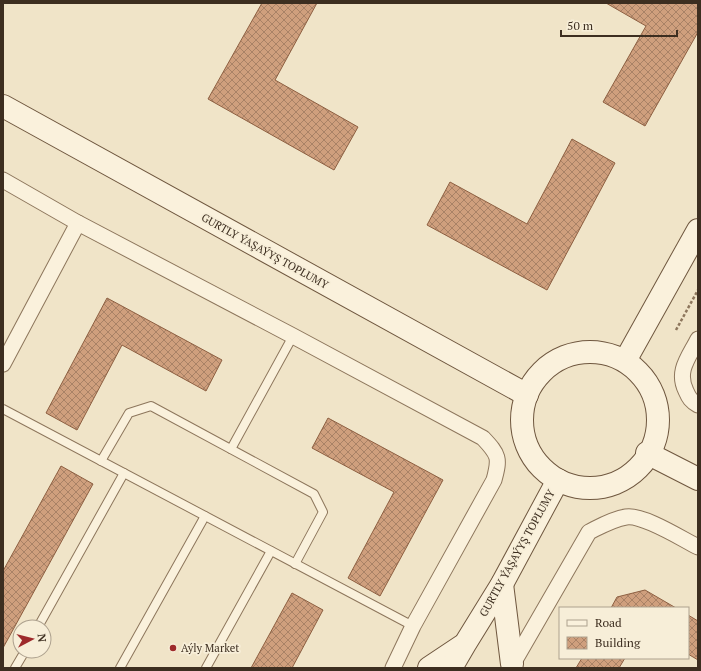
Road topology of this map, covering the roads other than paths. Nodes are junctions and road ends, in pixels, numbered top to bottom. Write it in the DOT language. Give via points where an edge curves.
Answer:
graph roads {
  1 [pos="3,106"];
  2 [pos="3,180"];
  3 [pos="78,223"];
  4 [pos="698,230"];
  5 [pos="293,336"];
  6 [pos="698,339"];
  7 [pos="625,361"];
  8 [pos="3,364"];
  9 [pos="527,396"];
  10 [pos="698,405"];
  11 [pos="3,409"];
  12 [pos="232,449"];
  13 [pos="647,453"];
  14 [pos="101,461"];
  15 [pos="124,473"];
  16 [pos="558,480"];
  17 [pos="695,481"];
  18 [pos="205,516"];
  19 [pos="698,547"];
  20 [pos="271,551"];
  21 [pos="295,564"];
  22 [pos="502,584"];
  23 [pos="42,619"];
  24 [pos="413,626"];
  25 [pos="465,644"];
  26 [pos="21,659"];
  27 [pos="511,666"];
  28 [pos="16,668"];
  29 [pos="120,668"];
  30 [pos="206,668"];
  31 [pos="393,668"];
  32 [pos="429,668"];
  33 [pos="451,668"];
  1 -- 9 [label="street, GURTLY ÝAŞAÝYŞ TOPLUMY"];
  2 -- 3 [label="street"];
  3 -- 5 [label="street"];
  3 -- 8 [label="street"];
  4 -- 7 [label="street"];
  5 -- 12 [label="lane"];
  5 -- 24 [label="street" via="483,438 494,450 498,463 494,480"];
  6 -- 10 [label="street" via="682,370 682,383 691,401"];
  7 -- 9 [label="street" via="594,352 562,358 540,373"];
  7 -- 13 [label="street" via="645,380 656,405 657,432"];
  9 -- 16 [label="street" via="522,419 526,444 539,465"];
  11 -- 14 [label="lane"];
  12 -- 14 [label="lane" via="151,406 129,413"];
  12 -- 21 [label="lane" via="314,494 323,512"];
  13 -- 16 [label="street" via="639,468 629,476 607,486 582,488"];
  13 -- 17 [label="street"];
  14 -- 15 [label="lane"];
  15 -- 18 [label="lane"];
  15 -- 23 [label="lane"];
  16 -- 22 [label="street, GURTLY ÝAŞAÝYŞ TOPLUMY"];
  18 -- 20 [label="lane"];
  18 -- 29 [label="lane"];
  19 -- 27 [label="street" via="646,520 628,516 589,532"];
  20 -- 21 [label="lane"];
  20 -- 30 [label="lane"];
  21 -- 24 [label="lane"];
  22 -- 25 [label="street, GURTLY ÝAŞAÝYŞ TOPLUMY"];
  22 -- 27 [label="street"];
  24 -- 31 [label="street"];
  25 -- 32 [label="street"];
  25 -- 33 [label="street, GURTLY ÝAŞAÝYŞ TOPLUMY"];
  26 -- 28 [label="lane"];
}
